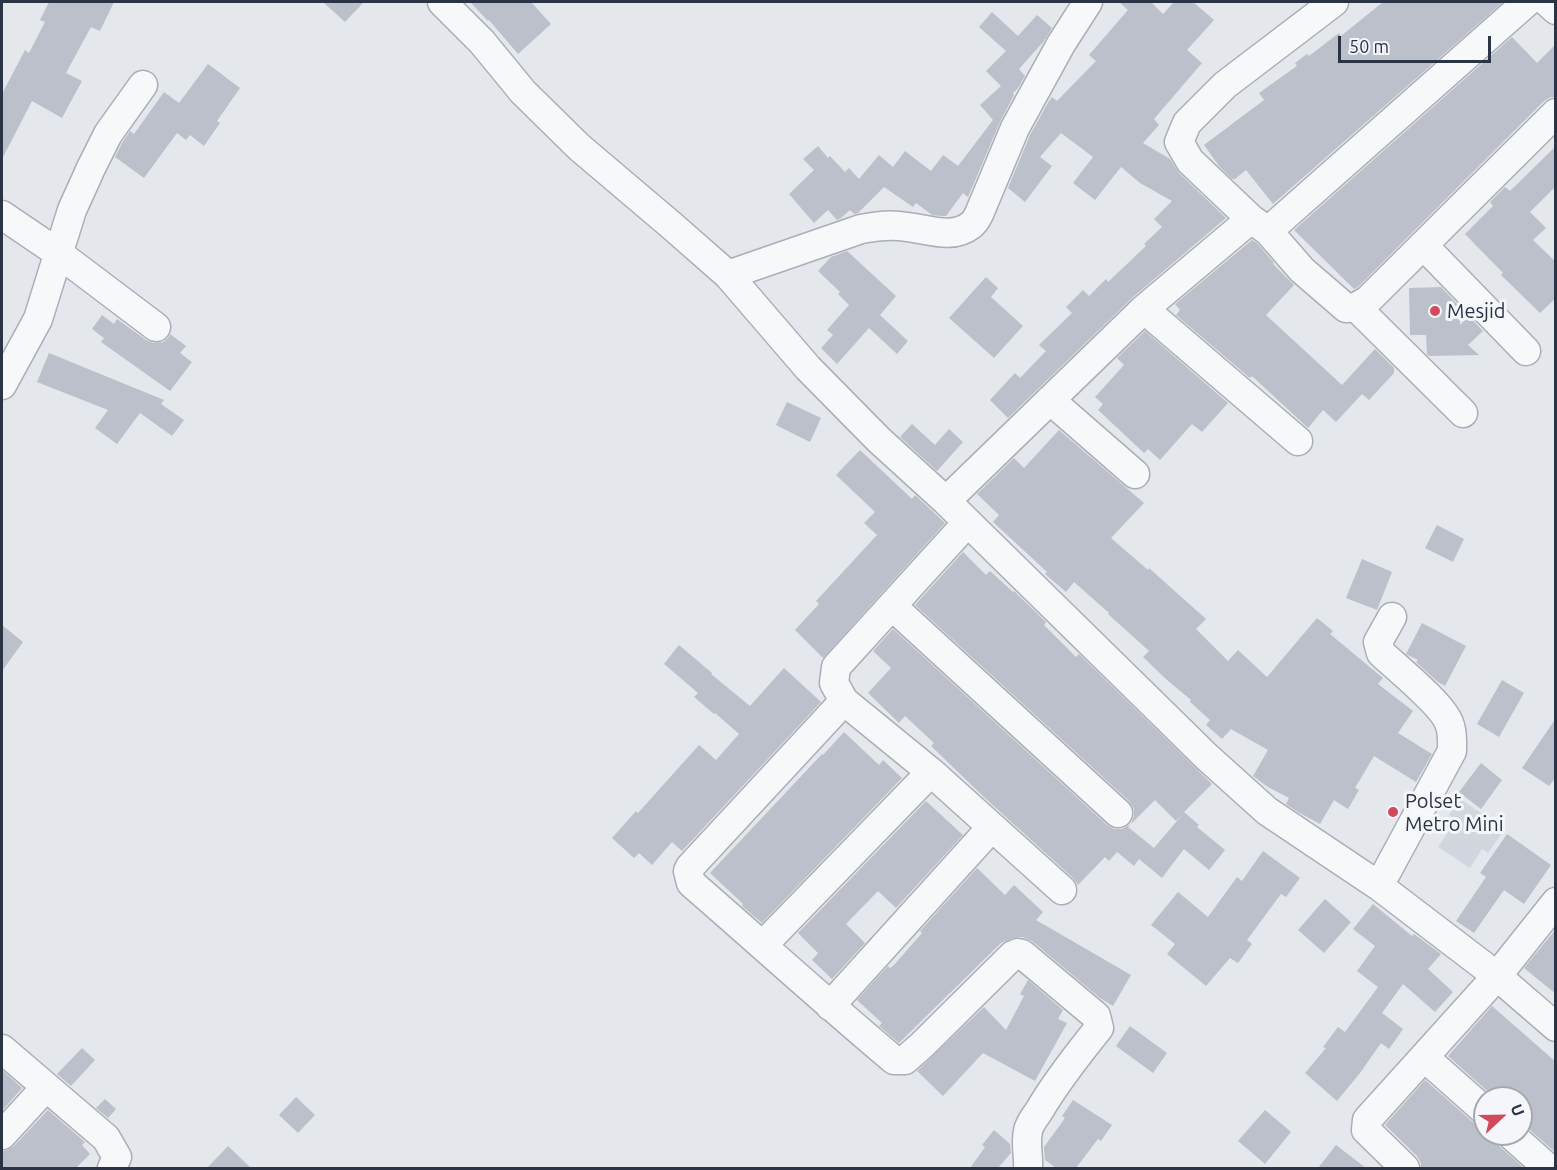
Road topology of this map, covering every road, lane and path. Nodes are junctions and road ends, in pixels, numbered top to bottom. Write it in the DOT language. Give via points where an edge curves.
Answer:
graph roads {
  1 [pos="442,2"];
  2 [pos="1088,2"];
  3 [pos="1334,2"];
  4 [pos="1527,2"];
  5 [pos="1547,2"];
  6 [pos="1556,10"];
  7 [pos="144,85"];
  8 [pos="1556,113"];
  9 [pos="2,215"];
  10 [pos="1260,225"];
  11 [pos="1423,245"];
  12 [pos="58,253"];
  13 [pos="728,275"];
  14 [pos="1356,307"];
  15 [pos="1144,309"];
  16 [pos="156,327"];
  17 [pos="1526,351"];
  18 [pos="2,385"];
  19 [pos="1050,400"];
  20 [pos="1463,413"];
  21 [pos="1298,441"];
  22 [pos="1135,474"];
  23 [pos="946,501"];
  24 [pos="967,523"];
  25 [pos="892,606"];
  26 [pos="1392,617"];
  27 [pos="844,701"];
  28 [pos="931,772"];
  29 [pos="1118,813"];
  30 [pos="992,827"];
  31 [pos="1379,886"];
  32 [pos="1062,890"];
  33 [pos="1556,902"];
  34 [pos="763,945"];
  35 [pos="1497,976"];
  36 [pos="830,1006"];
  37 [pos="1556,1027"];
  38 [pos="2,1049"];
  39 [pos="1424,1057"];
  40 [pos="46,1087"];
  41 [pos="1473,1101"];
  42 [pos="2,1135"];
  43 [pos="1523,1146"];
  44 [pos="1395,1165"];
  45 [pos="112,1168"];
  46 [pos="1028,1168"];
  47 [pos="1548,1168"];
  1 -- 13 [label="street" via="579,147"];
  2 -- 13 [label="street" via="1015,128 980,214 971,225 959,232 943,233 906,226 861,229"];
  3 -- 10 [label="street" via="1225,86 1187,123 1179,142 1190,161"];
  4 -- 10 [label="street"];
  5 -- 6 [label="street"];
  7 -- 12 [label="street" via="108,134 72,210"];
  8 -- 11 [label="street"];
  9 -- 12 [label="street"];
  10 -- 14 [label="street" via="1302,270 1346,308"];
  10 -- 15 [label="street"];
  11 -- 14 [label="street" via="1368,300"];
  11 -- 17 [label="street"];
  12 -- 16 [label="street"];
  12 -- 18 [label="street" via="38,319"];
  13 -- 23 [label="street" via="816,376"];
  14 -- 20 [label="street"];
  15 -- 19 [label="street"];
  15 -- 21 [label="street"];
  19 -- 22 [label="street"];
  19 -- 23 [label="street"];
  23 -- 24 [label="street"];
  24 -- 25 [label="street"];
  24 -- 31 [label="street" via="1267,811"];
  25 -- 27 [label="street" via="836,667 834,683"];
  25 -- 29 [label="street"];
  26 -- 31 [label="street" via="1378,642 1381,653 1441,710 1449,723 1452,752"];
  27 -- 28 [label="street"];
  27 -- 34 [label="street" via="688,871 691,883"];
  28 -- 30 [label="street"];
  28 -- 34 [label="street"];
  30 -- 32 [label="street"];
  30 -- 36 [label="street"];
  31 -- 35 [label="street"];
  33 -- 35 [label="street"];
  34 -- 36 [label="street"];
  35 -- 37 [label="street"];
  35 -- 39 [label="street"];
  36 -- 46 [label="street" via="894,1060 905,1059 1013,955 1027,957 1096,1016 1100,1028 1028,1128"];
  38 -- 40 [label="street"];
  39 -- 41 [label="street"];
  39 -- 44 [label="street" via="1367,1120 1366,1130"];
  40 -- 42 [label="street"];
  40 -- 45 [label="street" via="106,1138 117,1157"];
  43 -- 47 [label="street"];
}
